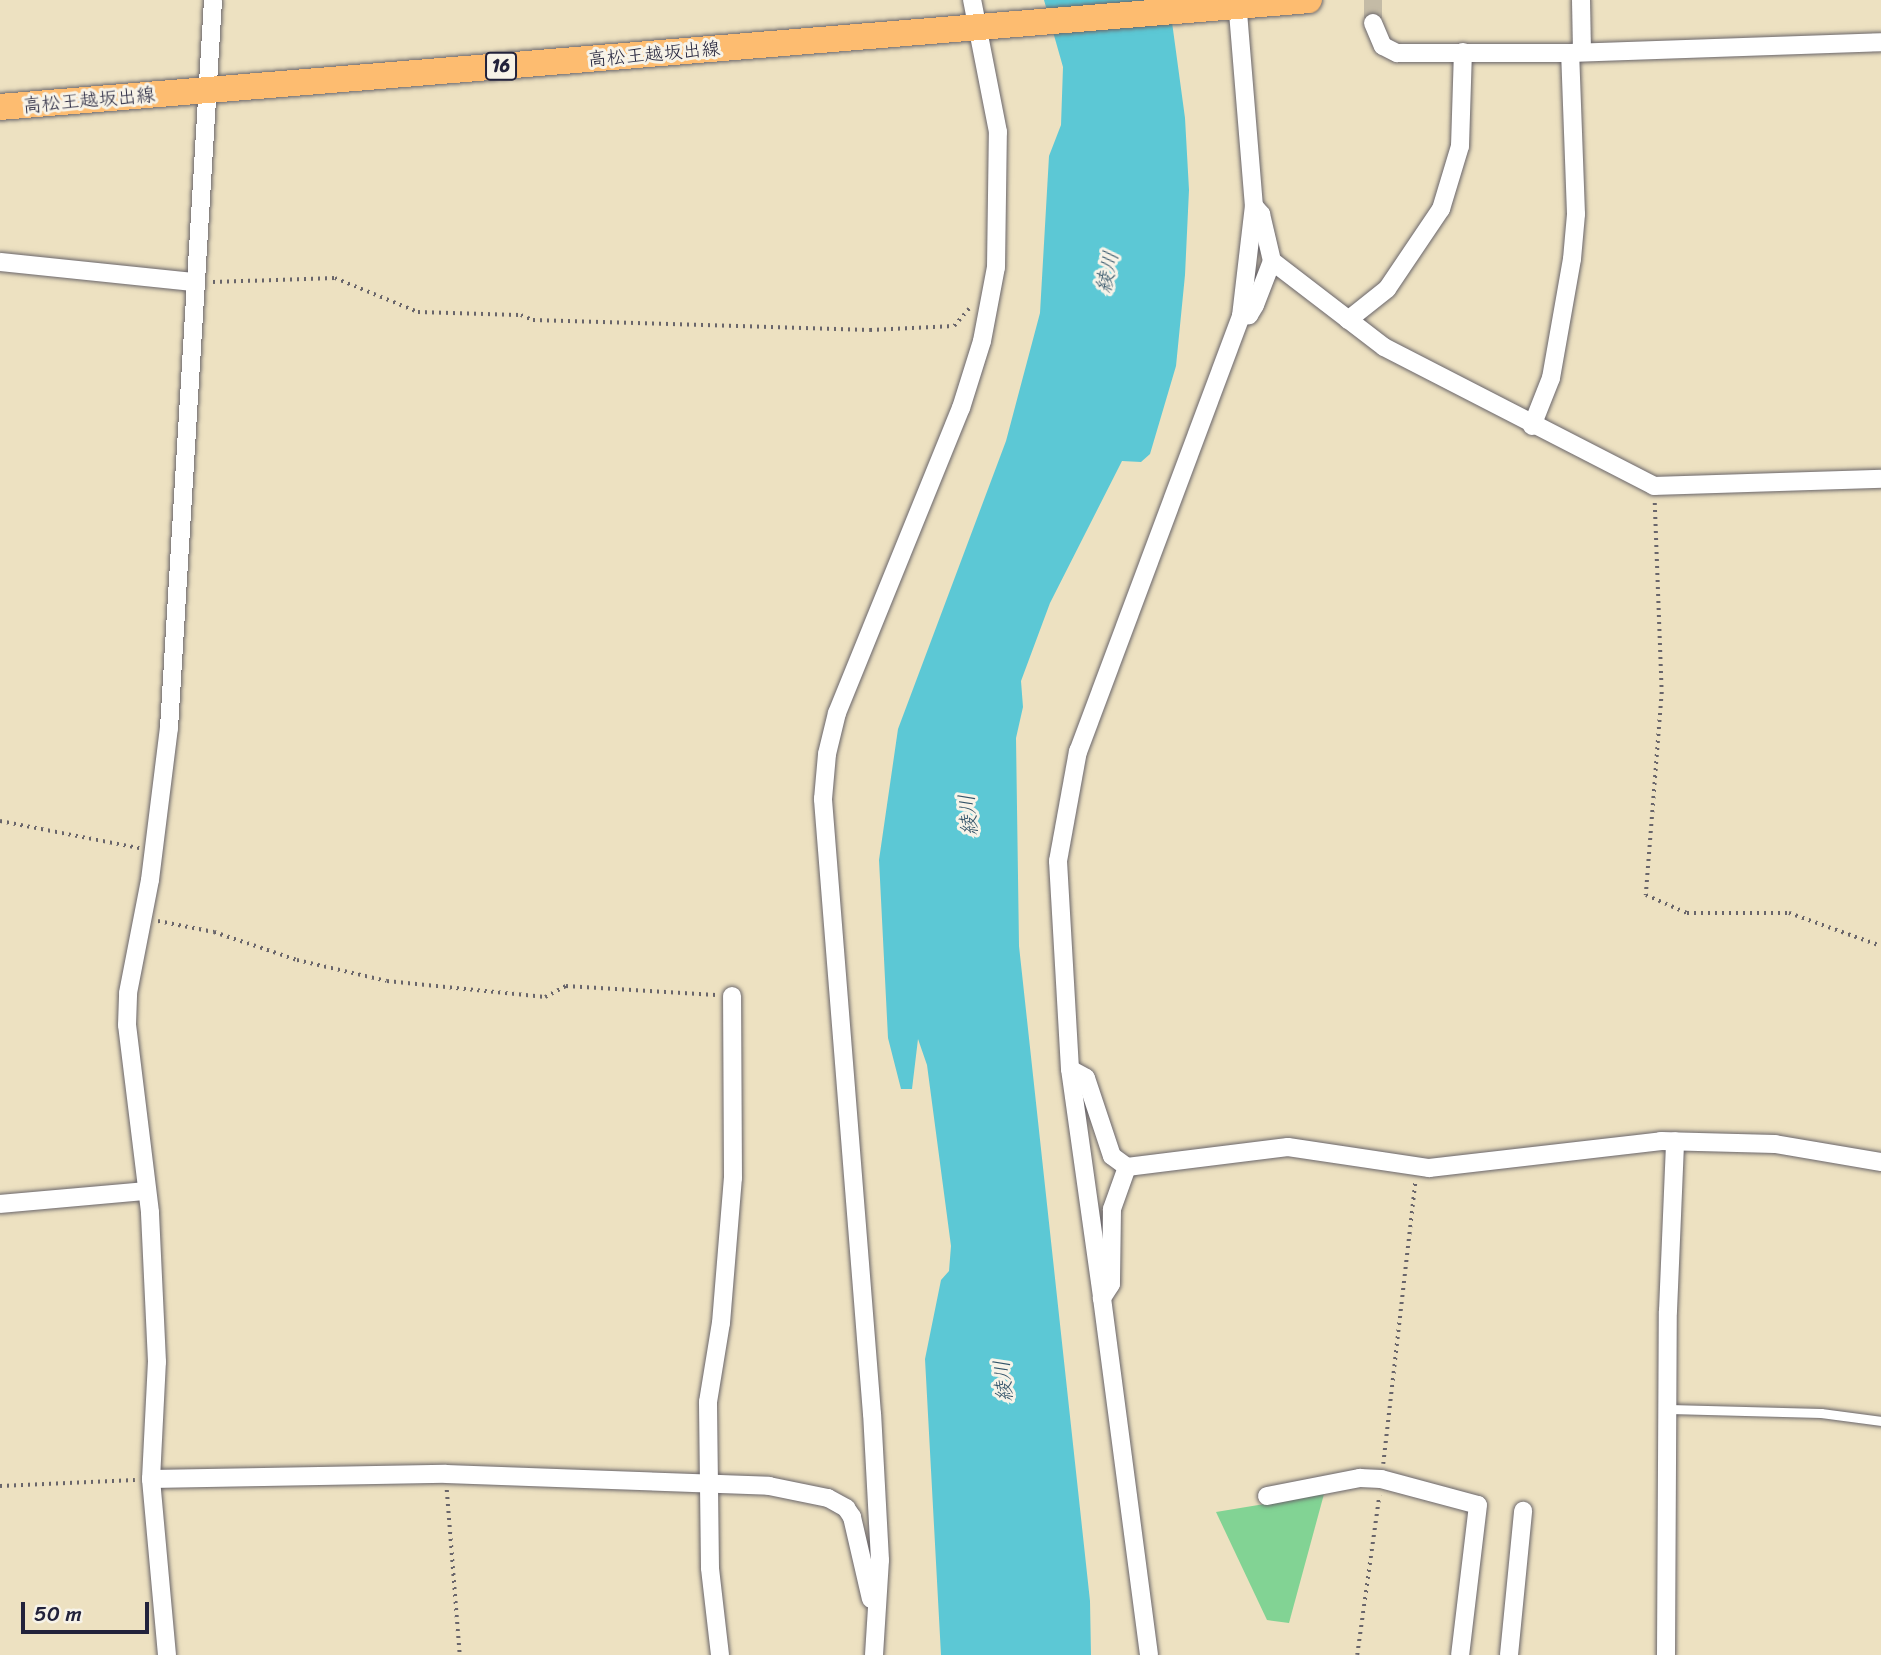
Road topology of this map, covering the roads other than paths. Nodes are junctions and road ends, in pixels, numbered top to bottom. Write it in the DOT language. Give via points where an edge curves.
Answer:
graph roads {
  1 [pos="213,0"];
  2 [pos="972,0"];
  3 [pos="1309,0"];
  4 [pos="1581,0"];
  5 [pos="1232,4"];
  6 [pos="1373,23"];
  7 [pos="990,25"];
  8 [pos="1881,42"];
  9 [pos="1463,52"];
  10 [pos="1576,53"];
  11 [pos="207,91"];
  12 [pos="0,107"];
  13 [pos="1254,206"];
  14 [pos="1272,261"];
  15 [pos="0,262"];
  16 [pos="194,282"];
  17 [pos="1241,316"];
  18 [pos="1348,320"];
  19 [pos="1532,426"];
  20 [pos="1881,480"];
  21 [pos="732,996"];
  22 [pos="1070,1069"];
  23 [pos="1675,1141"];
  24 [pos="1881,1162"];
  25 [pos="1127,1167"];
  26 [pos="146,1191"];
  27 [pos="0,1204"];
  28 [pos="1102,1298"];
  29 [pos="1670,1409"];
  30 [pos="1881,1421"];
  31 [pos="151,1479"];
  32 [pos="711,1481"];
  33 [pos="1267,1496"];
  34 [pos="1523,1511"];
  35 [pos="873,1612"];
  36 [pos="166,1655"];
  37 [pos="720,1655"];
  38 [pos="874,1655"];
  39 [pos="1149,1655"];
  40 [pos="1460,1655"];
  41 [pos="1509,1655"];
  42 [pos="1666,1655"];
  1 -- 11 [label="street"];
  2 -- 7 [label="street"];
  3 -- 5 [label="main road, 高松王越坂出線 / 16"];
  4 -- 10 [label="street"];
  5 -- 7 [label="main road, 高松王越坂出線 / 16"];
  5 -- 13 [label="street"];
  6 -- 9 [label="street" via="1382,46 1397,52"];
  7 -- 11 [label="main road, 高松王越坂出線 / 16"];
  7 -- 35 [label="street" via="1000,182 996,267 982,341 961,408 837,713 827,754 825,864 872,1414 880,1560"];
  8 -- 10 [label="street"];
  9 -- 10 [label="street"];
  9 -- 18 [label="street" via="1460,146 1441,209 1387,289"];
  10 -- 19 [label="street" via="1572,260 1552,378"];
  11 -- 12 [label="main road, 高松王越坂出線 / 16"];
  11 -- 16 [label="street"];
  13 -- 14 [label="street" via="1261,214"];
  13 -- 17 [label="street"];
  14 -- 17 [label="street" via="1255,305"];
  14 -- 18 [label="street"];
  15 -- 16 [label="street"];
  16 -- 26 [label="street" via="183,558 169,728 128,993 127,1025"];
  17 -- 22 [label="street" via="1077,751 1058,861"];
  18 -- 19 [label="street" via="1384,347"];
  19 -- 20 [label="street" via="1654,486"];
  21 -- 32 [label="street" via="733,1178 721,1323 708,1402"];
  22 -- 25 [label="street" via="1086,1078 1112,1156"];
  22 -- 28 [label="street"];
  23 -- 24 [label="street" via="1775,1144"];
  23 -- 25 [label="street" via="1417,1167 1288,1147"];
  23 -- 29 [label="street"];
  25 -- 28 [label="street" via="1112,1209 1111,1284"];
  26 -- 27 [label="street"];
  26 -- 31 [label="street" via="157,1362"];
  28 -- 39 [label="street"];
  29 -- 30 [label="lane" via="1821,1413"];
  29 -- 42 [label="street"];
  31 -- 32 [label="street" via="446,1474"];
  31 -- 36 [label="street"];
  32 -- 35 [label="street" via="828,1498 846,1508 852,1517"];
  32 -- 37 [label="street" via="710,1568"];
  33 -- 40 [label="street" via="1360,1478 1381,1479 1478,1505"];
  34 -- 41 [label="street"];
  35 -- 38 [label="street"];
}
